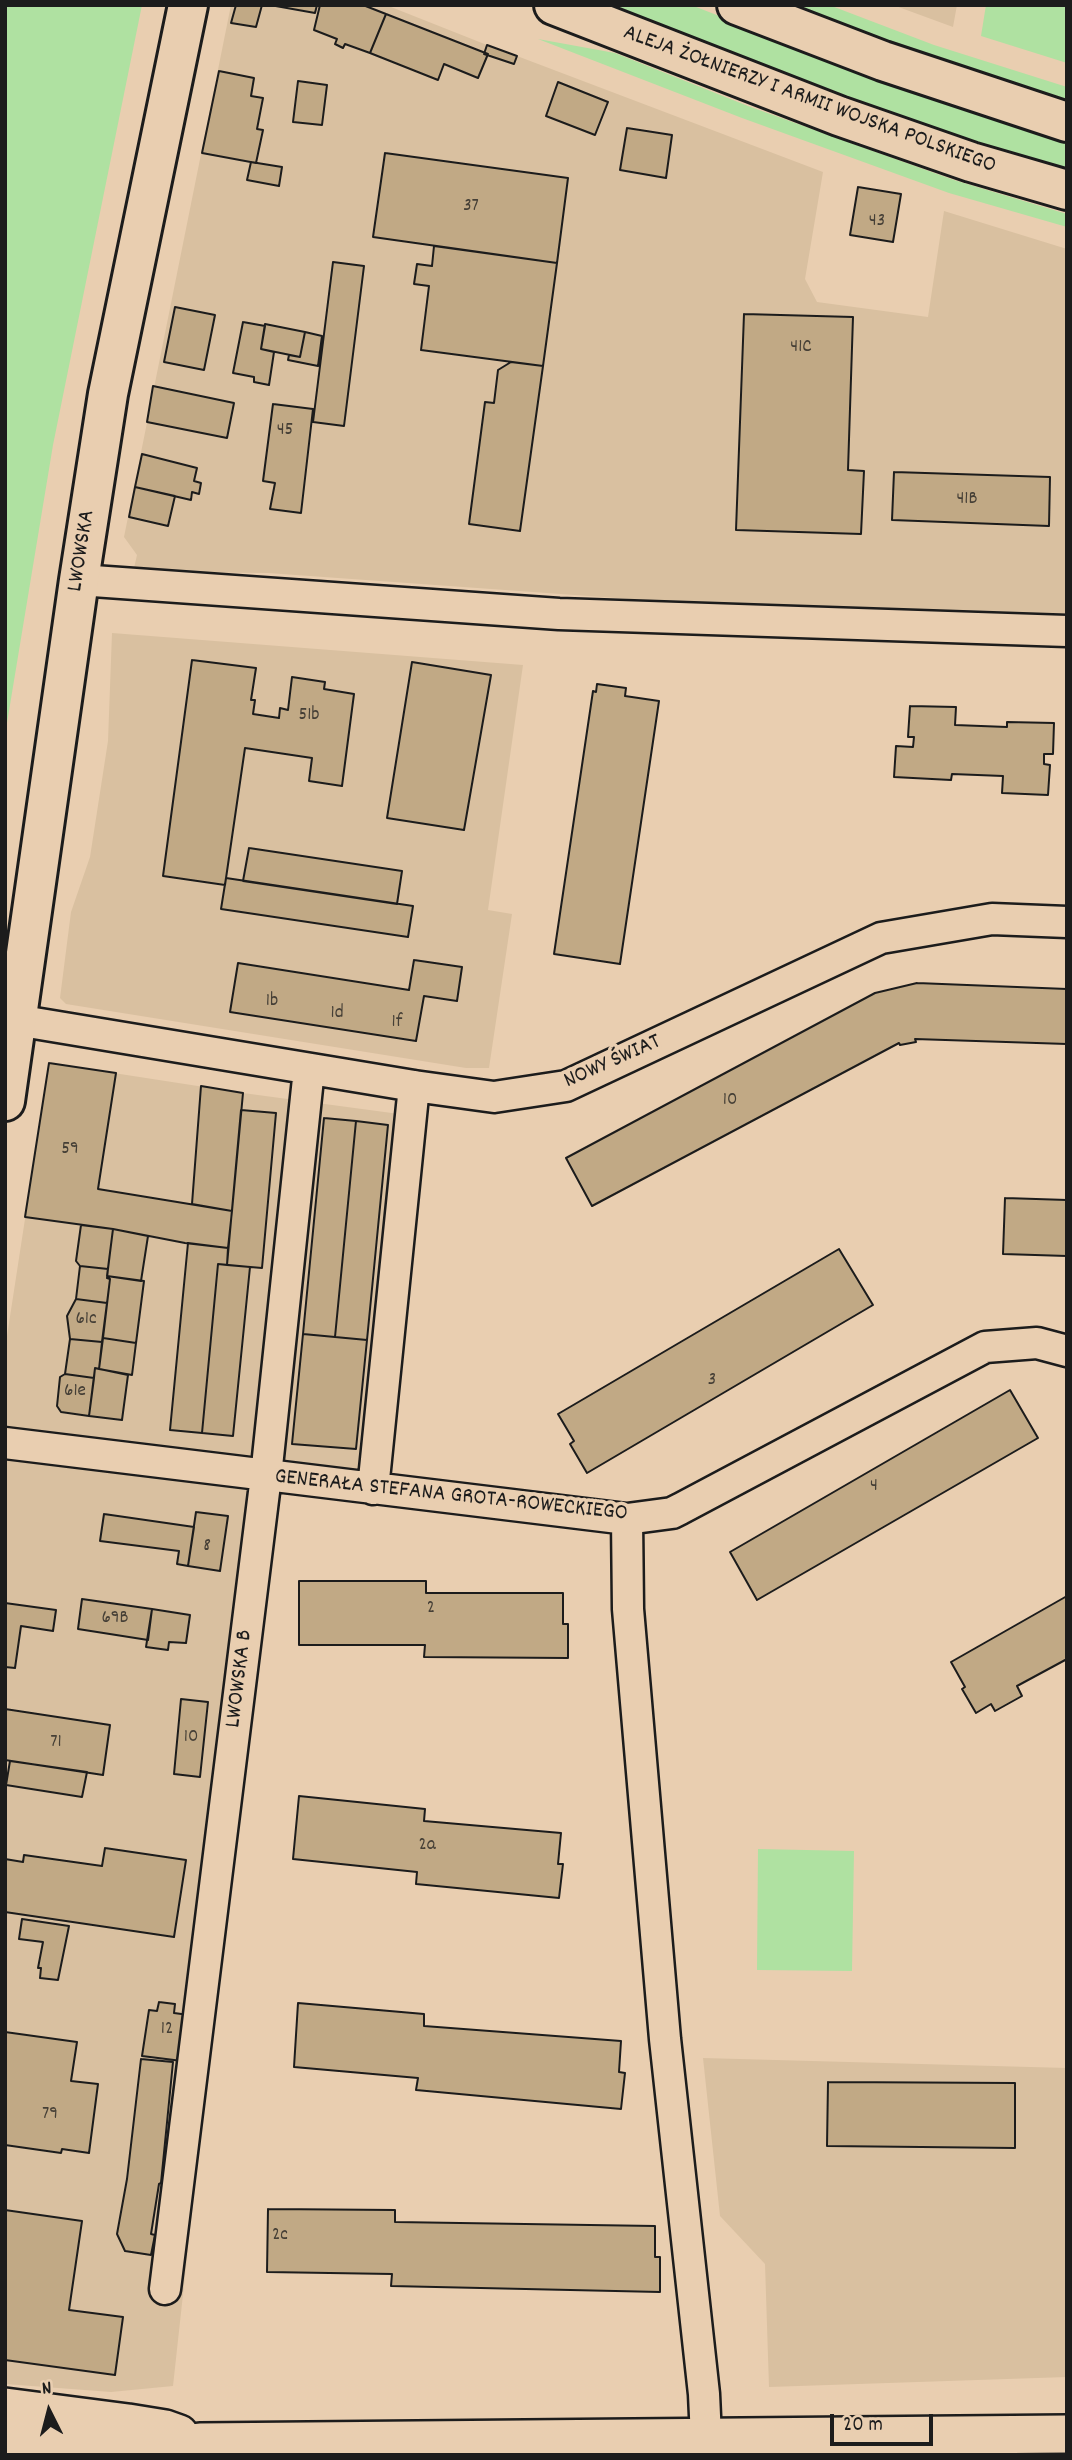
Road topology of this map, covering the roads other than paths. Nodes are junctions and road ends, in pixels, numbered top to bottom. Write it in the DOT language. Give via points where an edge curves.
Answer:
graph roads {
  1 [pos="188,5"];
  2 [pos="554,5"];
  3 [pos="737,5"];
  4 [pos="1067,122"];
  5 [pos="1067,190"];
  6 [pos="79,580"];
  7 [pos="1067,631"];
  8 [pos="1067,922"];
  9 [pos="16,1020"];
  10 [pos="309,1069"];
  11 [pos="414,1086"];
  12 [pos="6,1095"];
  13 [pos="5,1101"];
  14 [pos="1067,1351"];
  15 [pos="5,1443"];
  16 [pos="266,1476"];
  17 [pos="373,1489"];
  18 [pos="627,1519"];
  19 [pos="165,2289"];
  20 [pos="5,2407"];
  21 [pos="1067,2434"];
  22 [pos="5,2437"];
  23 [pos="706,2438"];
  24 [pos="200,2442"];
  25 [pos="958,2445"];
  26 [pos="327,2448"];
  1 -- 6 [label="main road, LWOWSKA" via="108,394"];
  2 -- 5 [label="main road, ALEJA ŻOŁNIERZY I ARMII WOJSKA POLSKIEGO" via="839,117"];
  3 -- 4 [label="main road" via="883,61"];
  6 -- 7 [label="street" via="559,614"];
  6 -- 9 [label="main road, LWOWSKA"];
  8 -- 11 [label="street, NOWY ŚWIAT" via="992,919 881,938 566,1086 494,1097"];
  9 -- 10 [label="street, NOWY ŚWIAT"];
  9 -- 12 [label="main road, LWOWSKA"];
  10 -- 11 [label="street, NOWY ŚWIAT"];
  10 -- 16 [label="street, LWOWSKA B"];
  11 -- 17 [label="street"];
  12 -- 13 [label="main road, LWOWSKA"];
  14 -- 18 [label="street, GENERAŁA STEFANA GROTA-ROWECKIEGO" via="1037,1343 985,1347 672,1513"];
  15 -- 16 [label="street, GENERAŁA STEFANA GROTA-ROWECKIEGO"];
  16 -- 17 [label="street, GENERAŁA STEFANA GROTA-ROWECKIEGO"];
  16 -- 19 [label="street, LWOWSKA B"];
  17 -- 18 [label="street, GENERAŁA STEFANA GROTA-ROWECKIEGO"];
  18 -- 23 [label="street" via="628,1609 663,2025"];
  20 -- 24 [label="street" via="165,2429"];
  21 -- 25 [label="street"];
  22 -- 24 [label="street" via="126,2449"];
  23 -- 25 [label="street"];
  23 -- 26 [label="street"];
  24 -- 26 [label="street"];
}
